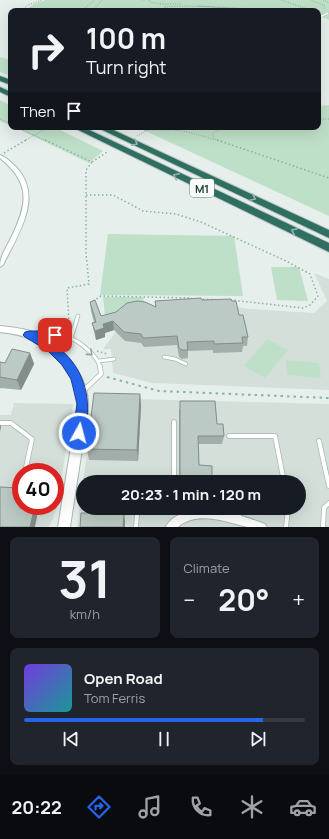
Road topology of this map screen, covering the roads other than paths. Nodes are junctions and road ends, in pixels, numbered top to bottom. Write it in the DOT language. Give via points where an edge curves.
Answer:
graph roads {
  1 [pos="328,13"];
  2 [pos="321,16"];
  3 [pos="82,130"];
  4 [pos="106,130"];
  5 [pos="0,156"];
  6 [pos="329,234"];
  7 [pos="329,248"];
  8 [pos="0,265"];
  9 [pos="78,316"];
  10 [pos="0,329"];
  11 [pos="29,335"];
  12 [pos="64,336"];
  13 [pos="71,338"];
  14 [pos="52,348"];
  15 [pos="164,357"];
  16 [pos="114,359"];
  17 [pos="99,361"];
  18 [pos="186,364"];
  19 [pos="81,393"];
  20 [pos="174,422"];
  21 [pos="0,423"];
  22 [pos="229,436"];
  23 [pos="319,442"];
  24 [pos="27,463"];
  25 [pos="174,475"];
  26 [pos="283,475"];
  27 [pos="328,480"];
  28 [pos="329,486"];
  29 [pos="329,503"];
  30 [pos="137,515"];
  31 [pos="239,515"];
  32 [pos="287,515"];
  33 [pos="65,521"];
  34 [pos="239,521"];
  35 [pos="257,526"];
  36 [pos="59,527"];
  37 [pos="136,527"];
  38 [pos="171,527"];
  39 [pos="286,527"];
  40 [pos="322,527"];
  1 -- 2 [label="lane"];
  7 -- 3 [label="highway, M1, one-way"];
  4 -- 6 [label="highway, M1, one-way"];
  5 -- 8 [label="street" via="13,167 23,181 27,201"];
  9 -- 13 [label="lane"];
  10 -- 11 [label="street"];
  11 -- 12 [label="lane"];
  11 -- 14 [label="street"];
  12 -- 13 [label="lane"];
  12 -- 14 [label="lane"];
  13 -- 17 [label="lane, one-way"];
  14 -- 19 [label="street" via="77,378"];
  15 -- 18 [label="lane"];
  16 -- 17 [label="lane"];
  17 -- 19 [label="lane" via="101,374"];
  19 -- 33 [label="street" via="83,404 78,448"];
  20 -- 25 [label="lane"];
  21 -- 24 [label="lane" via="11,423 32,439"];
  22 -- 26 [label="lane" via="275,436"];
  23 -- 27 [label="lane"];
  27 -- 28 [label="lane"];
  29 -- 40 [label="lane" via="324,508"];
  30 -- 37 [label="lane"];
  31 -- 34 [label="lane"];
  32 -- 39 [label="lane"];
  33 -- 36 [label="street"];
  34 -- 35 [label="street"];
  34 -- 38 [label="street" via="212,514 188,515"];
}
